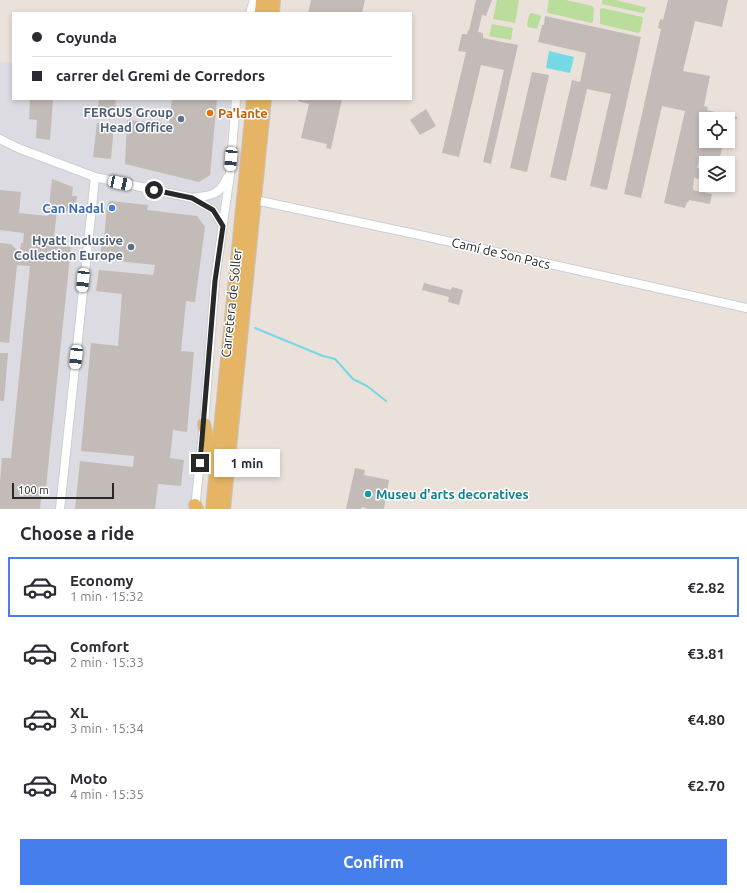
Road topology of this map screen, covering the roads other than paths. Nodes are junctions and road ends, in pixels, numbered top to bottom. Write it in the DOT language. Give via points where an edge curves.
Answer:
graph roads {
  1 [pos="254,0"];
  2 [pos="262,0"];
  3 [pos="274,0"];
  4 [pos="250,12"];
  5 [pos="261,12"];
  6 [pos="273,12"];
  7 [pos="236,100"];
  8 [pos="253,100"];
  9 [pos="265,100"];
  10 [pos="0,139"];
  11 [pos="230,174"];
  12 [pos="95,177"];
  13 [pos="192,198"];
  14 [pos="255,200"];
  15 [pos="223,226"];
  16 [pos="747,308"];
  17 [pos="204,424"];
  18 [pos="196,508"];
  19 [pos="60,509"];
  20 [pos="209,509"];
  21 [pos="212,509"];
  22 [pos="224,509"];
  1 -- 4 [label="street"];
  2 -- 5 [label="main road"];
  3 -- 6 [label="main road"];
  7 -- 11 [label="street"];
  8 -- 21 [label="main road, Carretera de Sóller"];
  9 -- 14 [label="main road, Carretera de Sóller"];
  10 -- 12 [label="street"];
  11 -- 13 [label="street" via="221,190"];
  11 -- 15 [label="street"];
  12 -- 13 [label="street"];
  12 -- 19 [label="street"];
  13 -- 15 [label="street" via="213,210"];
  14 -- 16 [label="street, Camí de Son Pacs"];
  14 -- 22 [label="main road, Carretera de Sóller"];
  15 -- 17 [label="street" via="215,281"];
  17 -- 18 [label="street"];
  17 -- 20 [label="main road" via="210,448"];
}
